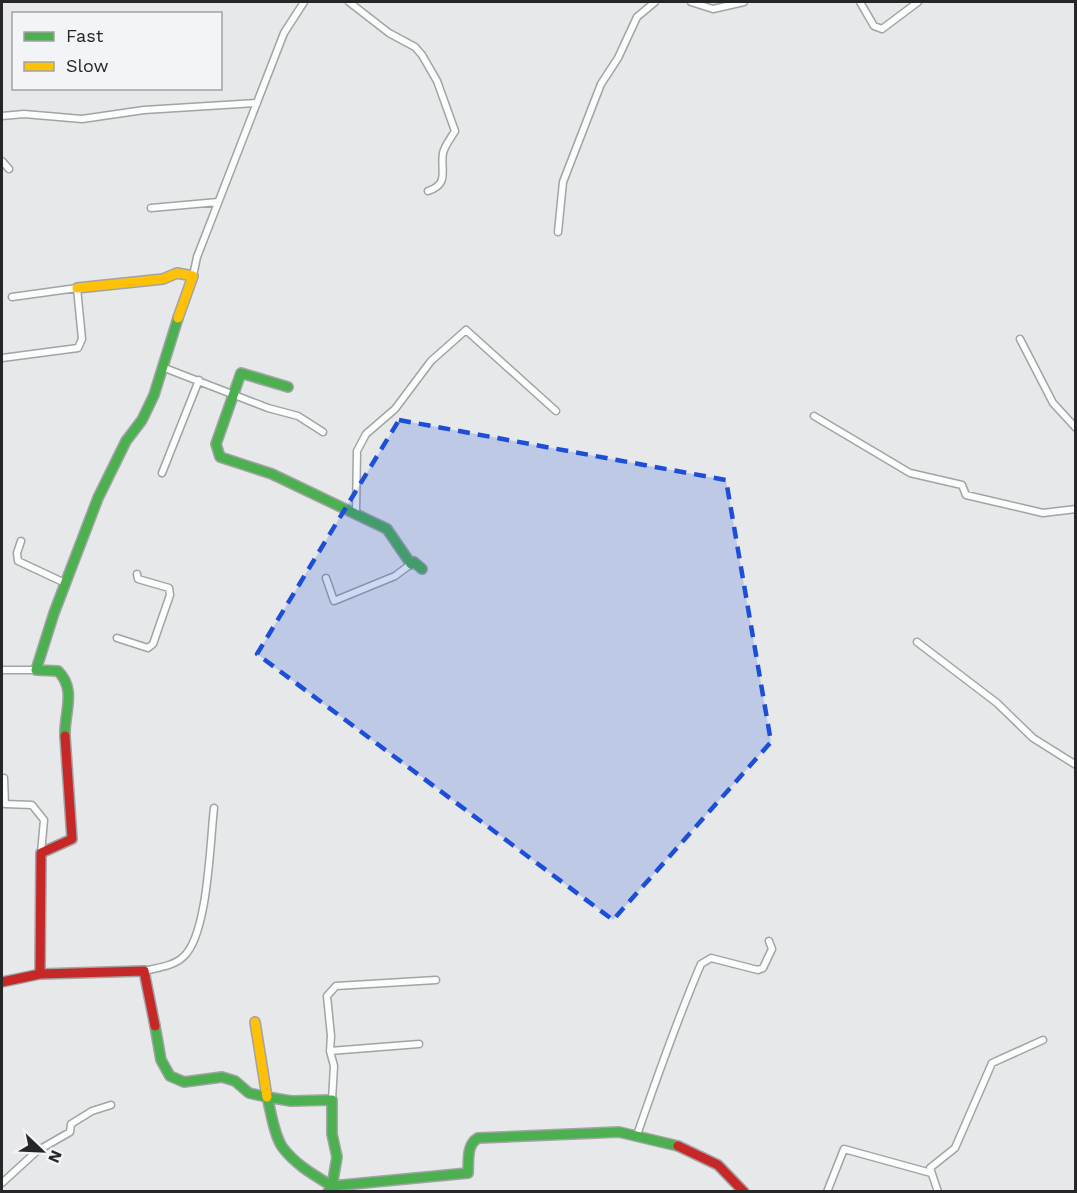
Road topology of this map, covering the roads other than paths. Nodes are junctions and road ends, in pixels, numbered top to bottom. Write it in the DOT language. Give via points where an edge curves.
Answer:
graph roads {
  1 [pos="304,2"];
  2 [pos="349,2"];
  3 [pos="655,2"];
  4 [pos="691,2"];
  5 [pos="744,2"];
  6 [pos="860,2"];
  7 [pos="918,2"];
  8 [pos="257,103"];
  9 [pos="2,116"];
  10 [pos="2,161"];
  11 [pos="9,169"];
  12 [pos="428,191"];
  13 [pos="218,202"];
  14 [pos="151,208"];
  15 [pos="558,232"];
  16 [pos="194,276"];
  17 [pos="77,288"];
  18 [pos="12,297"];
  19 [pos="1020,339"];
  20 [pos="2,358"];
  21 [pos="162,368"];
  22 [pos="199,380"];
  23 [pos="288,387"];
  24 [pos="232,393"];
  25 [pos="556,411"];
  26 [pos="814,416"];
  27 [pos="1076,428"];
  28 [pos="323,432"];
  29 [pos="162,473"];
  30 [pos="1076,509"];
  31 [pos="356,512"];
  32 [pos="21,540"];
  33 [pos="411,564"];
  34 [pos="422,569"];
  35 [pos="137,574"];
  36 [pos="326,578"];
  37 [pos="65,583"];
  38 [pos="117,638"];
  39 [pos="917,642"];
  40 [pos="2,670"];
  41 [pos="36,670"];
  42 [pos="1076,765"];
  43 [pos="4,778"];
  44 [pos="214,808"];
  45 [pos="41,853"];
  46 [pos="769,941"];
  47 [pos="144,971"];
  48 [pos="40,974"];
  49 [pos="436,980"];
  50 [pos="2,982"];
  51 [pos="255,1022"];
  52 [pos="1044,1040"];
  53 [pos="419,1044"];
  54 [pos="330,1051"];
  55 [pos="267,1097"];
  56 [pos="332,1100"];
  57 [pos="111,1105"];
  58 [pos="637,1135"];
  59 [pos="931,1173"];
  60 [pos="2,1183"];
  61 [pos="330,1189"];
  62 [pos="744,1191"];
  63 [pos="827,1191"];
  64 [pos="938,1191"];
  1 -- 8 [label="street" via="284,33"];
  2 -- 12 [label="street" via="389,33 415,47 437,81 455,131 443,153 443,179 437,188"];
  3 -- 15 [label="street" via="637,17 601,84 563,182"];
  4 -- 5 [label="street" via="713,9"];
  6 -- 7 [label="street" via="874,26 882,29"];
  8 -- 9 [label="street" via="144,110 82,119"];
  8 -- 13 [label="street"];
  10 -- 11 [label="street"];
  13 -- 14 [label="street"];
  13 -- 16 [label="street" via="197,257"];
  16 -- 17 [label="street" via="177,273 163,279"];
  16 -- 21 [label="street"];
  17 -- 18 [label="street"];
  17 -- 20 [label="street" via="82,339 78,348"];
  19 -- 27 [label="street" via="1053,403"];
  21 -- 22 [label="street"];
  21 -- 37 [label="street" via="142,420 126,441 98,498"];
  22 -- 24 [label="street"];
  22 -- 29 [label="street"];
  23 -- 24 [label="street" via="241,373"];
  24 -- 28 [label="street" via="298,416"];
  24 -- 31 [label="street" via="216,444 220,457 272,474 333,505"];
  25 -- 31 [label="street" via="466,330 431,361 395,409 366,434 357,451"];
  26 -- 30 [label="street" via="910,473 962,485 966,495 1043,513"];
  31 -- 33 [label="street" via="387,529"];
  32 -- 37 [label="street" via="18,561"];
  33 -- 34 [label="street" via="414,562"];
  33 -- 36 [label="street" via="395,576 334,602"];
  35 -- 38 [label="street" via="138,579 169,588 170,595 153,644 148,648"];
  37 -- 41 [label="street"];
  39 -- 42 [label="street" via="997,703 1033,738"];
  40 -- 41 [label="street"];
  41 -- 45 [label="street" via="64,675 68,680 69,702 65,730 72,839"];
  43 -- 45 [label="street" via="5,804 32,805 44,820"];
  44 -- 47 [label="street" via="203,910 194,945 182,959"];
  45 -- 48 [label="street"];
  46 -- 58 [label="street" via="771,949 763,968 758,970 711,958 701,964 656,1074 653,1094"];
  47 -- 48 [label="street"];
  47 -- 55 [label="street" via="161,1060 170,1076 184,1082 222,1077 235,1081 249,1093"];
  48 -- 50 [label="street"];
  49 -- 54 [label="street" via="336,986 327,996"];
  51 -- 55 [label="street"];
  52 -- 59 [label="street" via="992,1063 955,1148 930,1168"];
  53 -- 54 [label="street"];
  54 -- 56 [label="street" via="334,1066"];
  55 -- 56 [label="street"];
  55 -- 61 [label="street" via="282,1147"];
  56 -- 61 [label="street" via="337,1157"];
  57 -- 60 [label="street" via="71,1124 70,1132 37,1151"];
  58 -- 61 [label="street" via="619,1131 478,1138 469,1150 468,1173"];
  58 -- 62 [label="street" via="672,1143 709,1160"];
  59 -- 63 [label="street" via="844,1149"];
  59 -- 64 [label="street"];
}
